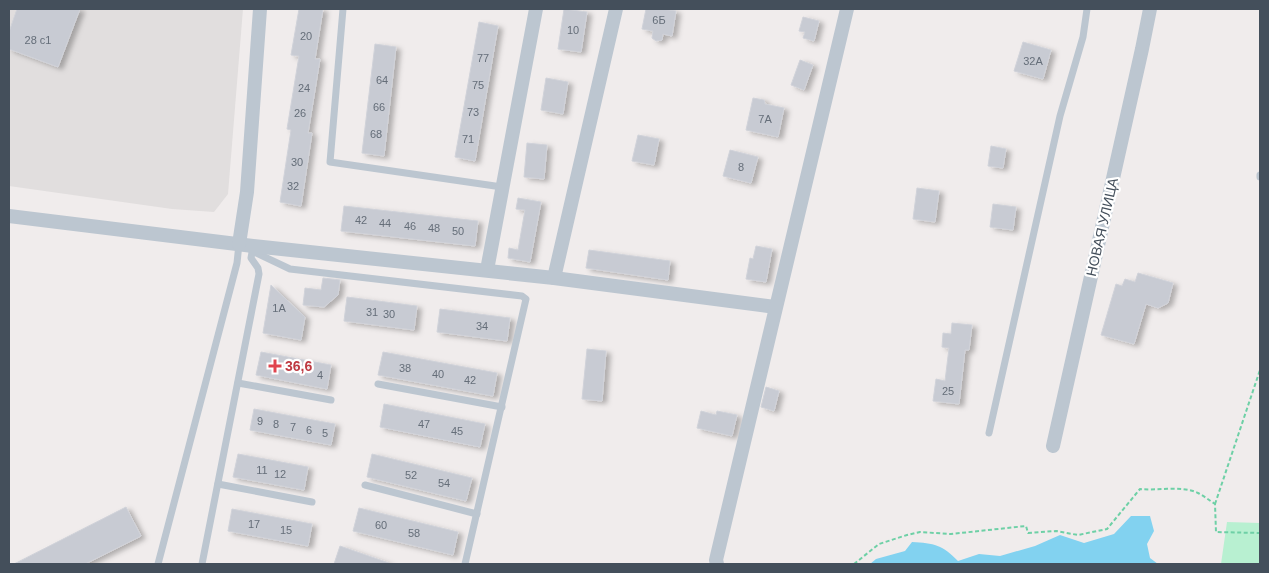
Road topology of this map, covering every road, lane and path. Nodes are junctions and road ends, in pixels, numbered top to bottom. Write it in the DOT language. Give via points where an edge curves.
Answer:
graph roads {
  1 [pos="260,9"];
  2 [pos="343,9"];
  3 [pos="536,9"];
  4 [pos="616,9"];
  5 [pos="847,9"];
  6 [pos="1087,9"];
  7 [pos="1150,9"];
  8 [pos="502,187"];
  9 [pos="9,216"];
  10 [pos="239,244"];
  11 [pos="253,248"];
  12 [pos="269,259"];
  13 [pos="258,268"];
  14 [pos="488,270"];
  15 [pos="554,278"];
  16 [pos="775,308"];
  17 [pos="1260,370"];
  18 [pos="238,383"];
  19 [pos="378,384"];
  20 [pos="331,400"];
  21 [pos="502,407"];
  22 [pos="989,433"];
  23 [pos="1053,446"];
  24 [pos="218,484"];
  25 [pos="365,485"];
  26 [pos="312,502"];
  27 [pos="1215,504"];
  28 [pos="477,514"];
  29 [pos="1260,534"];
  30 [pos="158,564"];
  31 [pos="202,564"];
  32 [pos="465,564"];
  33 [pos="717,564"];
  34 [pos="854,564"];
  1 -- 10 [label="street" via="247,192"];
  2 -- 8 [label="lane" via="330,162"];
  3 -- 8 [label="street"];
  4 -- 15 [label="street"];
  5 -- 16 [label="street"];
  6 -- 22 [label="lane"];
  7 -- 23 [label="street, НОВАЯ УЛИЦА"];
  8 -- 14 [label="street"];
  9 -- 10 [label="street"];
  10 -- 11 [label="street"];
  10 -- 30 [label="lane" via="238,263"];
  11 -- 12 [label="lane"];
  11 -- 13 [label="lane" via="251,258"];
  11 -- 14 [label="street"];
  12 -- 13 [label="lane"];
  12 -- 21 [label="lane" via="290,268 525,297"];
  13 -- 18 [label="lane"];
  14 -- 15 [label="street"];
  15 -- 16 [label="street"];
  16 -- 33 [label="street"];
  17 -- 27 [label="path"];
  18 -- 20 [label="lane"];
  18 -- 24 [label="lane"];
  19 -- 21 [label="lane"];
  21 -- 28 [label="lane"];
  24 -- 26 [label="lane"];
  24 -- 31 [label="lane"];
  25 -- 28 [label="lane"];
  27 -- 29 [label="path" via="1216,532"];
  27 -- 34 [label="path" via="1197,492 1140,489 1107,529 1078,535 1056,531 1028,533 1026,526 951,534 920,532 879,544"];
  28 -- 32 [label="lane"];
}
